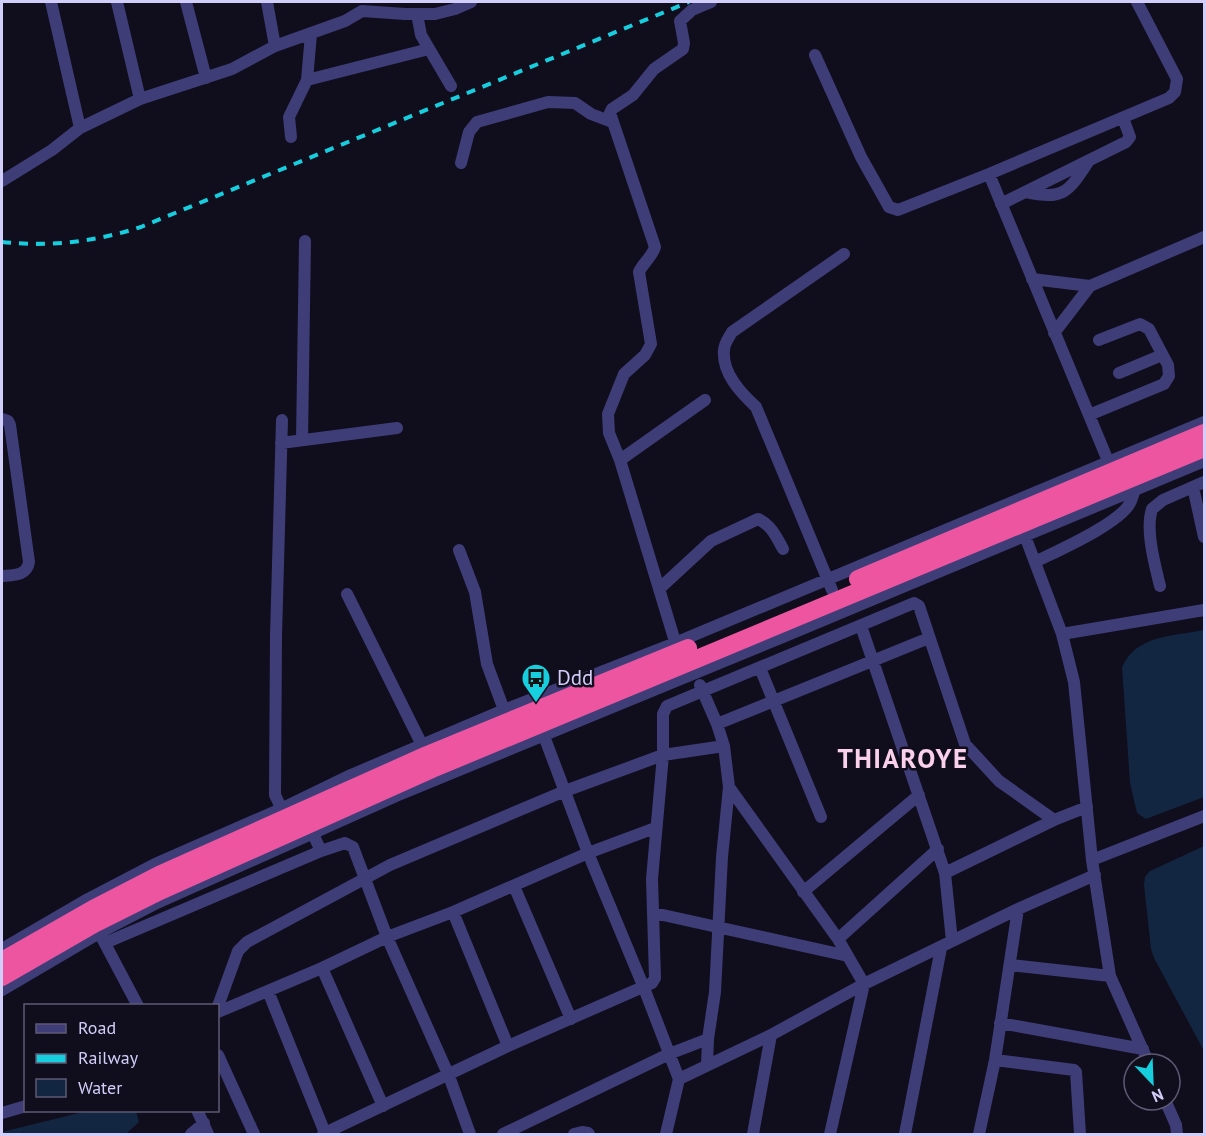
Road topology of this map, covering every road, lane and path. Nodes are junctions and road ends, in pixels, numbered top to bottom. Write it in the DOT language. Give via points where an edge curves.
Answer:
graph roads {
  1 [pos="51,2"];
  2 [pos="117,2"];
  3 [pos="186,2"];
  4 [pos="267,2"];
  5 [pos="471,2"];
  6 [pos="711,2"];
  7 [pos="1137,2"];
  8 [pos="417,14"];
  9 [pos="311,34"];
  10 [pos="275,46"];
  11 [pos="429,49"];
  12 [pos="815,55"];
  13 [pos="206,78"];
  14 [pos="307,80"];
  15 [pos="451,86"];
  16 [pos="140,99"];
  17 [pos="1123,118"];
  18 [pos="612,122"];
  19 [pos="80,128"];
  20 [pos="291,137"];
  21 [pos="461,163"];
  22 [pos="988,174"];
  23 [pos="2,181"];
  24 [pos="1001,204"];
  25 [pos="1204,237"];
  26 [pos="305,241"];
  27 [pos="844,254"];
  28 [pos="1032,279"];
  29 [pos="1090,286"];
  30 [pos="1054,333"];
  31 [pos="1099,340"];
  32 [pos="1162,355"];
  33 [pos="1119,373"];
  34 [pos="705,400"];
  35 [pos="1089,416"];
  36 [pos="2,418"];
  37 [pos="282,420"];
  38 [pos="1204,422"];
  39 [pos="397,428"];
  40 [pos="1204,433"];
  41 [pos="302,440"];
  42 [pos="281,443"];
  43 [pos="1204,448"];
  44 [pos="620,460"];
  45 [pos="1204,461"];
  46 [pos="1110,467"];
  47 [pos="1199,484"];
  48 [pos="1135,490"];
  49 [pos="1025,536"];
  50 [pos="1204,537"];
  51 [pos="994,543"];
  52 [pos="783,549"];
  53 [pos="459,550"];
  54 [pos="1035,562"];
  55 [pos="2,576"];
  56 [pos="830,585"];
  57 [pos="1160,586"];
  58 [pos="659,589"];
  59 [pos="347,594"];
  60 [pos="1204,610"];
  61 [pos="861,626"];
  62 [pos="1062,634"];
  63 [pos="929,638"];
  64 [pos="685,657"];
  65 [pos="874,662"];
  66 [pos="760,668"];
  67 [pos="703,691"];
  68 [pos="773,702"];
  69 [pos="504,710"];
  70 [pos="717,724"];
  71 [pos="542,729"];
  72 [pos="724,746"];
  73 [pos="424,750"];
  74 [pos="663,755"];
  75 [pos="729,787"];
  76 [pos="395,791"];
  77 [pos="565,791"];
  78 [pos="919,795"];
  79 [pos="1087,807"];
  80 [pos="284,813"];
  81 [pos="1204,816"];
  82 [pos="821,817"];
  83 [pos="1053,820"];
  84 [pos="655,828"];
  85 [pos="313,834"];
  86 [pos="938,849"];
  87 [pos="321,851"];
  88 [pos="588,853"];
  89 [pos="1092,860"];
  90 [pos="945,873"];
  91 [pos="1095,875"];
  92 [pos="365,879"];
  93 [pos="514,886"];
  94 [pos="802,892"];
  95 [pos="1018,909"];
  96 [pos="453,912"];
  97 [pos="654,914"];
  98 [pos="96,922"];
  99 [pos="718,928"];
  100 [pos="387,937"];
  101 [pos="838,939"];
  102 [pos="947,944"];
  103 [pos="2,949"];
  104 [pos="848,956"];
  105 [pos="2,961"];
  106 [pos="1010,965"];
  107 [pos="322,968"];
  108 [pos="1110,976"];
  109 [pos="2,977"];
  110 [pos="864,984"];
  111 [pos="644,988"];
  112 [pos="2,990"];
  113 [pos="267,991"];
  114 [pos="137,1004"];
  115 [pos="219,1004"];
  116 [pos="219,1012"];
  117 [pos="571,1019"];
  118 [pos="1000,1023"];
  119 [pos="771,1035"];
  120 [pos="708,1039"];
  121 [pos="508,1046"];
  122 [pos="1143,1049"];
  123 [pos="1144,1052"];
  124 [pos="669,1054"];
  125 [pos="219,1057"];
  126 [pos="995,1060"];
  127 [pos="707,1064"];
  128 [pos="448,1076"];
  129 [pos="679,1079"];
  130 [pos="383,1106"];
  131 [pos="24,1107"];
  132 [pos="197,1112"];
  133 [pos="1170,1112"];
  134 [pos="2,1113"];
  135 [pos="206,1129"];
  136 [pos="191,1134"];
  137 [pos="254,1134"];
  138 [pos="324,1134"];
  139 [pos="470,1134"];
  140 [pos="503,1134"];
  141 [pos="574,1134"];
  142 [pos="589,1134"];
  143 [pos="666,1134"];
  144 [pos="753,1134"];
  145 [pos="830,1134"];
  146 [pos="905,1134"];
  147 [pos="979,1134"];
  148 [pos="1080,1134"];
  149 [pos="1177,1134"];
  1 -- 19 [label="street"];
  2 -- 16 [label="street"];
  3 -- 13 [label="street"];
  4 -- 10 [label="street"];
  5 -- 8 [label="street" via="435,14"];
  6 -- 18 [label="street" via="685,14 680,21 683,49 654,69 633,95 612,109"];
  7 -- 17 [label="street" via="1177,79 1177,86 1169,98"];
  8 -- 9 [label="street" via="362,11"];
  8 -- 11 [label="street"];
  9 -- 10 [label="street"];
  9 -- 14 [label="street"];
  10 -- 13 [label="street"];
  11 -- 14 [label="street"];
  11 -- 15 [label="street"];
  12 -- 22 [label="street" via="861,157 892,210"];
  13 -- 16 [label="street"];
  14 -- 20 [label="street" via="290,117"];
  16 -- 19 [label="street"];
  17 -- 22 [label="street"];
  17 -- 24 [label="street" via="1130,137 1089,161 1073,183 1058,194 1025,192"];
  18 -- 21 [label="street" via="575,103 548,102 477,122 469,132"];
  18 -- 44 [label="street" via="655,247 639,272 651,344 624,374 608,414 609,433"];
  19 -- 23 [label="street"];
  22 -- 24 [label="street"];
  24 -- 28 [label="street"];
  25 -- 29 [label="street"];
  26 -- 41 [label="street"];
  27 -- 56 [label="street" via="732,332 723,348 728,373 740,392 756,406"];
  28 -- 29 [label="street"];
  28 -- 30 [label="street"];
  29 -- 30 [label="street"];
  30 -- 35 [label="street"];
  31 -- 32 [label="street" via="1140,324 1149,329"];
  32 -- 33 [label="street"];
  32 -- 35 [label="street" via="1169,376 1164,384"];
  34 -- 44 [label="street"];
  35 -- 46 [label="street"];
  36 -- 55 [label="street" via="10,425 29,562 24,573"];
  37 -- 42 [label="street"];
  38 -- 46 [label="street"];
  39 -- 41 [label="street"];
  40 -- 46 [label="highway"];
  41 -- 42 [label="street"];
  42 -- 80 [label="street" via="275,795"];
  43 -- 51 [label="highway"];
  44 -- 58 [label="street"];
  45 -- 48 [label="street"];
  46 -- 56 [label="highway"];
  47 -- 50 [label="street"];
  47 -- 57 [label="street" via="1152,509 1153,558"];
  48 -- 49 [label="street"];
  48 -- 54 [label="street" via="1130,505 1115,519"];
  49 -- 51 [label="street"];
  49 -- 54 [label="street"];
  51 -- 64 [label="highway"];
  52 -- 58 [label="street" via="766,522 758,519 711,541"];
  53 -- 69 [label="street" via="476,592 487,664"];
  54 -- 62 [label="street"];
  56 -- 64 [label="highway"];
  58 -- 64 [label="street"];
  59 -- 73 [label="street"];
  60 -- 62 [label="street"];
  61 -- 63 [label="street" via="914,603 919,606"];
  61 -- 65 [label="street"];
  61 -- 66 [label="street"];
  62 -- 79 [label="street" via="1074,682"];
  63 -- 65 [label="street"];
  63 -- 83 [label="street" via="965,744 999,781"];
  64 -- 67 [label="street"];
  64 -- 69 [label="street"];
  64 -- 71 [label="highway"];
  64 -- 73 [label="highway"];
  65 -- 68 [label="street"];
  65 -- 78 [label="street"];
  66 -- 67 [label="street"];
  66 -- 68 [label="street"];
  67 -- 70 [label="street"];
  67 -- 74 [label="street" via="664,710"];
  68 -- 70 [label="street"];
  68 -- 82 [label="street"];
  69 -- 73 [label="street"];
  70 -- 72 [label="street"];
  71 -- 76 [label="highway"];
  71 -- 77 [label="street"];
  72 -- 74 [label="street"];
  72 -- 75 [label="street"];
  73 -- 80 [label="highway"];
  74 -- 77 [label="street"];
  74 -- 84 [label="street"];
  75 -- 94 [label="street"];
  75 -- 99 [label="street"];
  76 -- 85 [label="street"];
  76 -- 98 [label="highway"];
  77 -- 88 [label="street"];
  77 -- 92 [label="street"];
  78 -- 86 [label="street"];
  78 -- 94 [label="street"];
  79 -- 83 [label="street"];
  79 -- 89 [label="street"];
  80 -- 98 [label="highway" via="157,869"];
  81 -- 89 [label="street"];
  83 -- 90 [label="street"];
  84 -- 88 [label="street"];
  84 -- 97 [label="street"];
  85 -- 87 [label="street"];
  85 -- 98 [label="street" via="176,894"];
  86 -- 90 [label="street"];
  86 -- 101 [label="street"];
  87 -- 92 [label="street" via="350,844"];
  87 -- 98 [label="street"];
  88 -- 93 [label="street"];
  88 -- 111 [label="street"];
  89 -- 91 [label="street"];
  90 -- 102 [label="street"];
  91 -- 95 [label="street"];
  91 -- 108 [label="street"];
  92 -- 100 [label="street"];
  92 -- 115 [label="street" via="247,942 238,951"];
  93 -- 96 [label="street"];
  93 -- 117 [label="street"];
  94 -- 101 [label="street"];
  95 -- 102 [label="street"];
  95 -- 106 [label="street"];
  96 -- 100 [label="street"];
  96 -- 121 [label="street"];
  97 -- 99 [label="street"];
  97 -- 111 [label="street" via="655,978"];
  98 -- 103 [label="street"];
  98 -- 105 [label="highway"];
  98 -- 109 [label="highway"];
  98 -- 112 [label="street"];
  98 -- 114 [label="street"];
  99 -- 104 [label="street"];
  99 -- 120 [label="street"];
  100 -- 107 [label="street"];
  100 -- 128 [label="street"];
  101 -- 104 [label="street"];
  102 -- 110 [label="street"];
  102 -- 146 [label="street"];
  104 -- 110 [label="street"];
  106 -- 108 [label="street"];
  106 -- 118 [label="street"];
  107 -- 113 [label="street"];
  107 -- 130 [label="street"];
  108 -- 122 [label="street"];
  110 -- 119 [label="street"];
  110 -- 145 [label="street"];
  111 -- 117 [label="street"];
  111 -- 124 [label="street"];
  113 -- 116 [label="street"];
  113 -- 138 [label="street"];
  117 -- 121 [label="street"];
  118 -- 122 [label="street"];
  118 -- 126 [label="street"];
  119 -- 127 [label="street"];
  119 -- 144 [label="street"];
  120 -- 124 [label="street"];
  120 -- 127 [label="street"];
  121 -- 128 [label="street"];
  122 -- 123 [label="street"];
  124 -- 129 [label="street"];
  124 -- 140 [label="street"];
  125 -- 137 [label="street"];
  126 -- 147 [label="street"];
  126 -- 148 [label="street" via="1074,1070"];
  127 -- 129 [label="street"];
  128 -- 130 [label="street"];
  128 -- 139 [label="street"];
  129 -- 143 [label="street"];
  130 -- 138 [label="street"];
  131 -- 134 [label="street"];
  132 -- 135 [label="street"];
  133 -- 149 [label="street"];
  135 -- 136 [label="street"];
  141 -- 142 [label="street"];
}
